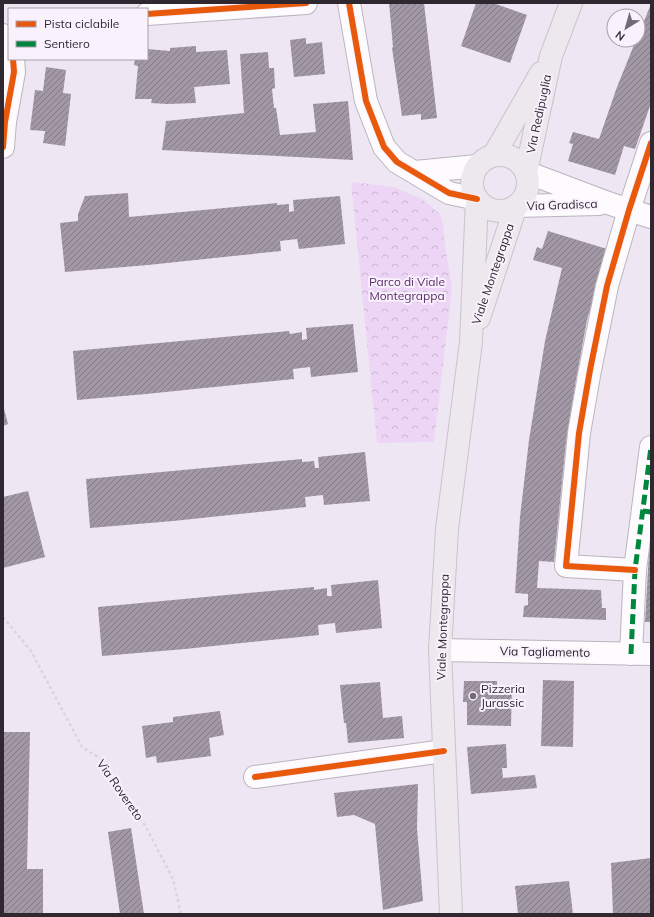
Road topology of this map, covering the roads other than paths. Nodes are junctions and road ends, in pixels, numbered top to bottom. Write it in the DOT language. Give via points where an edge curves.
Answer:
graph roads {
  1 [pos="306,3"];
  2 [pos="349,3"];
  3 [pos="571,3"];
  4 [pos="148,14"];
  5 [pos="3,36"];
  6 [pos="8,46"];
  7 [pos="551,56"];
  8 [pos="13,60"];
  9 [pos="651,143"];
  10 [pos="3,146"];
  11 [pos="485,161"];
  12 [pos="415,172"];
  13 [pos="526,172"];
  14 [pos="477,199"];
  15 [pos="516,206"];
  16 [pos="618,207"];
  17 [pos="651,217"];
  18 [pos="471,342"];
  19 [pos="651,447"];
  20 [pos="647,512"];
  21 [pos="636,570"];
  22 [pos="440,650"];
  23 [pos="641,654"];
  24 [pos="444,751"];
  25 [pos="254,777"];
  26 [pos="451,914"];
  1 -- 4 [label="street"];
  2 -- 12 [label="street" via="366,101 384,147 397,162"];
  3 -- 7 [label="main road, Via Redipuglia"];
  5 -- 6 [label="street"];
  7 -- 11 [label="main road, Via Redipuglia"];
  7 -- 13 [label="main road, Via Redipuglia"];
  8 -- 10 [label="street" via="14,72"];
  9 -- 16 [label="street"];
  11 -- 12 [label="street"];
  11 -- 13 [label="main road" via="504,155 521,164"];
  11 -- 14 [label="main road, Viale Montegrappa" via="472,177 472,189"];
  12 -- 14 [label="street" via="449,193"];
  13 -- 15 [label="main road, Viale Montegrappa" via="527,191 523,200"];
  13 -- 16 [label="street, Via Gradisca"];
  14 -- 15 [label="main road, Viale Montegrappa" via="485,207 495,211"];
  14 -- 18 [label="main road, Viale Montegrappa"];
  15 -- 16 [label="street, Via Gradisca"];
  15 -- 18 [label="main road, Viale Montegrappa"];
  16 -- 17 [label="street, Via Gradisca"];
  16 -- 21 [label="street" via="607,286 579,433 566,566"];
  18 -- 22 [label="main road, Viale Montegrappa" via="447,529"];
  19 -- 20 [label="street"];
  20 -- 21 [label="street"];
  21 -- 23 [label="street"];
  22 -- 23 [label="street, Via Tagliamento"];
  22 -- 24 [label="main road, Viale Montegrappa"];
  24 -- 25 [label="street"];
  24 -- 26 [label="main road, Viale Montegrappa"];
}
